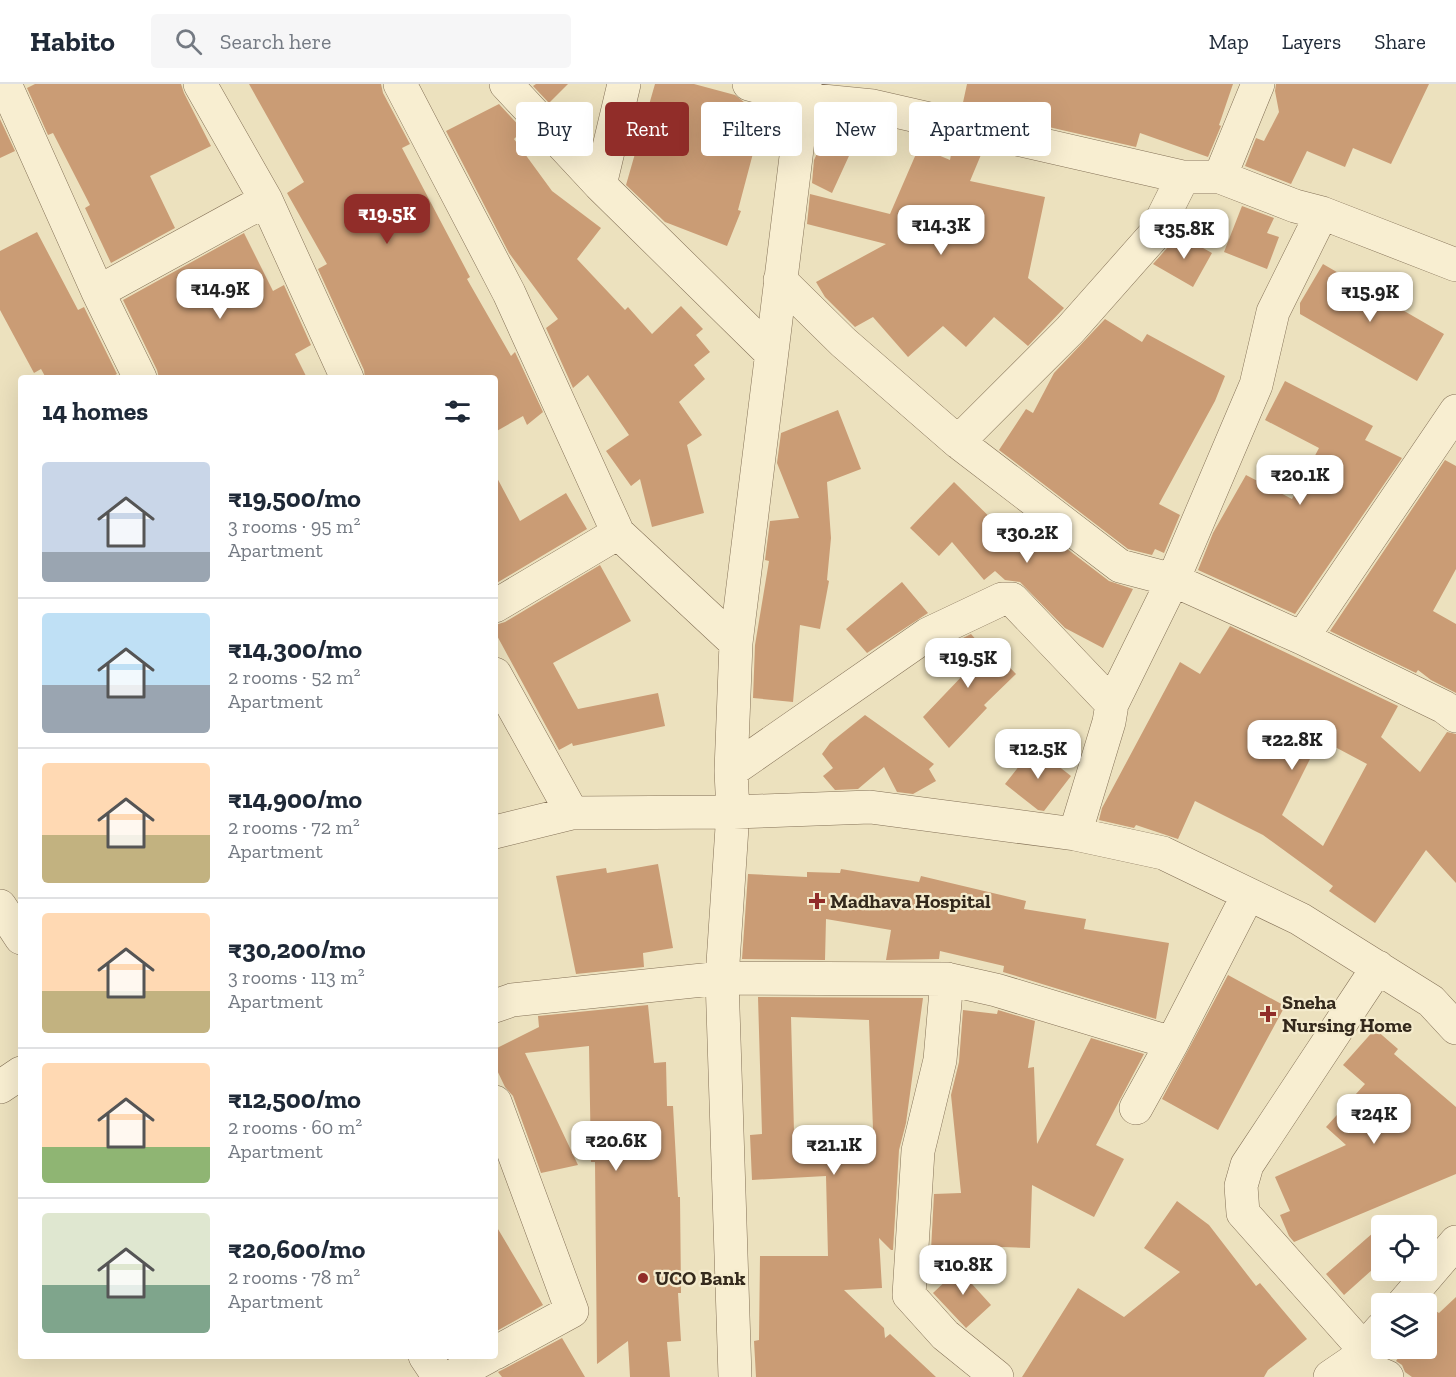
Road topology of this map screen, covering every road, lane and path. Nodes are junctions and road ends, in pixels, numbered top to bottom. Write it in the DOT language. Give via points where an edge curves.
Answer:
graph roads {
  1 [pos="5,84"];
  2 [pos="200,84"];
  3 [pos="400,84"];
  4 [pos="506,84"];
  5 [pos="624,84"];
  6 [pos="749,84"];
  7 [pos="1258,84"];
  8 [pos="804,92"];
  9 [pos="1183,177"];
  10 [pos="1220,177"];
  11 [pos="600,185"];
  12 [pos="266,200"];
  13 [pos="1322,213"];
  14 [pos="1456,265"];
  15 [pos="780,280"];
  16 [pos="98,292"];
  17 [pos="771,353"];
  18 [pos="139,375"];
  19 [pos="346,375"];
  20 [pos="1456,411"];
  21 [pos="958,442"];
  22 [pos="618,533"];
  23 [pos="1173,580"];
  24 [pos="498,604"];
  25 [pos="1302,638"];
  26 [pos="736,643"];
  27 [pos="498,679"];
  28 [pos="1112,704"];
  29 [pos="1456,716"];
  30 [pos="731,771"];
  31 [pos="733,812"];
  32 [pos="572,813"];
  33 [pos="498,831"];
  34 [pos="1075,834"];
  35 [pos="1248,895"];
  36 [pos="0,906"];
  37 [pos="18,933"];
  38 [pos="1378,967"];
  39 [pos="722,978"];
  40 [pos="947,979"];
  41 [pos="498,1005"];
  42 [pos="1456,1028"];
  43 [pos="1173,1043"];
  44 [pos="18,1076"];
  45 [pos="0,1087"];
  46 [pos="1136,1107"];
  47 [pos="498,1110"];
  48 [pos="1456,1242"];
  49 [pos="1412,1293"];
  50 [pos="498,1351"];
  51 [pos="1357,1354"];
  52 [pos="427,1359"];
  53 [pos="484,1359"];
  54 [pos="439,1377"];
  55 [pos="452,1377"];
  56 [pos="735,1377"];
  57 [pos="997,1377"];
  58 [pos="1387,1377"];
  1 -- 16 [label="street"];
  2 -- 12 [label="street"];
  3 -- 22 [label="street" via="509,293"];
  4 -- 11 [label="street"];
  5 -- 11 [label="street"];
  6 -- 8 [label="street"];
  7 -- 10 [label="street"];
  8 -- 9 [label="street"];
  8 -- 15 [label="street"];
  9 -- 10 [label="street"];
  9 -- 21 [label="street" via="1155,235 1070,330"];
  10 -- 13 [label="street"];
  11 -- 17 [label="street"];
  12 -- 16 [label="street"];
  12 -- 19 [label="street"];
  13 -- 14 [label="street"];
  13 -- 23 [label="street" via="1273,312 1257,385"];
  15 -- 17 [label="street"];
  15 -- 21 [label="street" via="843,342"];
  16 -- 18 [label="street"];
  17 -- 26 [label="street"];
  20 -- 25 [label="street"];
  21 -- 23 [label="street" via="1120,566"];
  22 -- 24 [label="street"];
  22 -- 26 [label="street"];
  23 -- 25 [label="street"];
  23 -- 28 [label="street"];
  25 -- 29 [label="street" via="1444,706"];
  26 -- 30 [label="street"];
  27 -- 32 [label="street"];
  28 -- 30 [label="street" via="1012,599 1002,599 928,634"];
  28 -- 34 [label="street"];
  30 -- 31 [label="street"];
  31 -- 32 [label="street"];
  31 -- 34 [label="street" via="870,807"];
  31 -- 39 [label="street"];
  32 -- 33 [label="street"];
  34 -- 35 [label="street" via="1163,853"];
  35 -- 38 [label="street" via="1300,919"];
  35 -- 43 [label="street"];
  36 -- 37 [label="street"];
  38 -- 42 [label="street" via="1431,1001"];
  38 -- 51 [label="street" via="1247,1165 1241,1186 1243,1213"];
  39 -- 40 [label="street"];
  39 -- 41 [label="street" via="512,1000"];
  39 -- 56 [label="street"];
  40 -- 43 [label="street"];
  40 -- 57 [label="street" via="940,1059 918,1151 909,1295 945,1335"];
  43 -- 46 [label="street"];
  44 -- 45 [label="street"];
  47 -- 50 [label="street" via="572,1311"];
  48 -- 49 [label="street"];
  51 -- 58 [label="street"];
  52 -- 54 [label="street"];
  53 -- 55 [label="street"];
}
